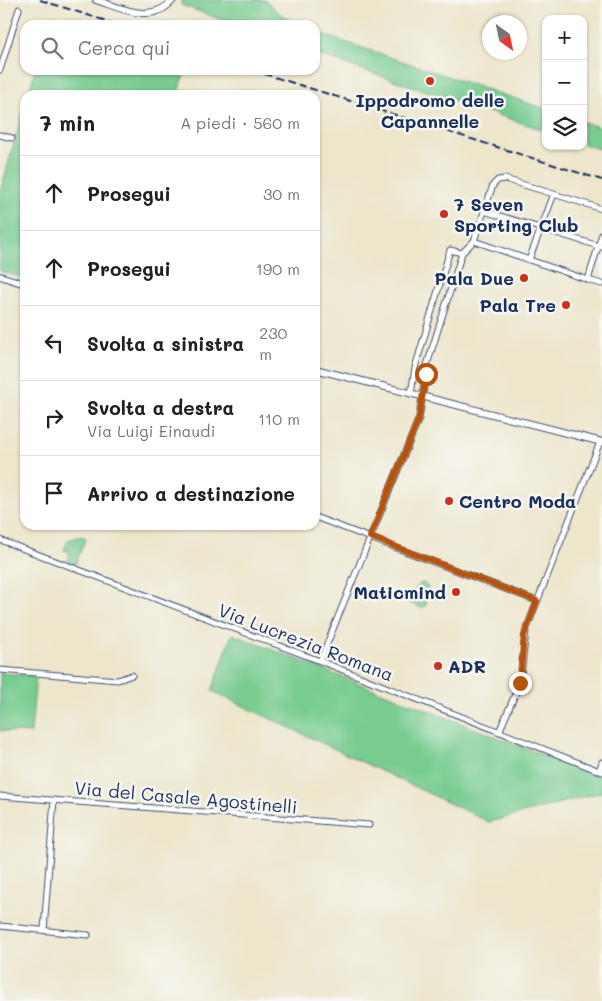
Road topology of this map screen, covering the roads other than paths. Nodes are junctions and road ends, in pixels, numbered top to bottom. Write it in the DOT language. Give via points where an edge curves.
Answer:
graph roads {
  1 [pos="96,0"];
  2 [pos="173,0"];
  3 [pos="19,9"];
  4 [pos="0,70"];
  5 [pos="0,135"];
  6 [pos="12,138"];
  7 [pos="554,194"];
  8 [pos="602,209"];
  9 [pos="484,211"];
  10 [pos="541,228"];
  11 [pos="602,234"];
  12 [pos="474,241"];
  13 [pos="600,246"];
  14 [pos="462,254"];
  15 [pos="529,260"];
  16 [pos="0,276"];
  17 [pos="588,280"];
  18 [pos="20,282"];
  19 [pos="602,284"];
  20 [pos="320,370"];
  21 [pos="411,394"];
  22 [pos="423,398"];
  23 [pos="601,442"];
  24 [pos="320,519"];
  25 [pos="370,537"];
  26 [pos="0,540"];
  27 [pos="537,601"];
  28 [pos="320,661"];
  29 [pos="0,670"];
  30 [pos="132,675"];
  31 [pos="499,732"];
  32 [pos="602,762"];
  33 [pos="600,772"];
  34 [pos="0,796"];
  35 [pos="54,800"];
  36 [pos="369,825"];
  37 [pos="0,926"];
  38 [pos="44,930"];
  39 [pos="88,935"];
  1 -- 2 [label="street" via="145,14 160,11"];
  3 -- 4 [label="street"];
  5 -- 6 [label="street"];
  7 -- 8 [label="street"];
  7 -- 9 [label="street" via="500,180 493,185"];
  7 -- 10 [label="street"];
  9 -- 10 [label="street"];
  9 -- 12 [label="street"];
  10 -- 13 [label="street"];
  10 -- 15 [label="street"];
  11 -- 13 [label="street"];
  12 -- 14 [label="street"];
  12 -- 15 [label="street"];
  13 -- 17 [label="street"];
  14 -- 21 [label="street" via="450,250 415,368"];
  14 -- 22 [label="street" via="427,365"];
  15 -- 17 [label="street"];
  16 -- 18 [label="street"];
  17 -- 19 [label="street"];
  20 -- 21 [label="street"];
  21 -- 22 [label="street"];
  22 -- 23 [label="street"];
  22 -- 25 [label="street" via="419,418"];
  23 -- 27 [label="street"];
  24 -- 25 [label="street"];
  25 -- 27 [label="street"];
  25 -- 28 [label="street"];
  26 -- 28 [label="street, Via Lucrezia Romana"];
  27 -- 31 [label="street" via="524,636 519,685"];
  28 -- 31 [label="street, Via Lucrezia Romana"];
  29 -- 30 [label="street" via="118,680"];
  31 -- 33 [label="street, Via Lucrezia Romana"];
  32 -- 33 [label="street"];
  34 -- 35 [label="street, Via del Casale Agostinelli"];
  35 -- 36 [label="street, Via del Casale Agostinelli"];
  35 -- 38 [label="street"];
  37 -- 38 [label="street"];
  38 -- 39 [label="street"];
}
